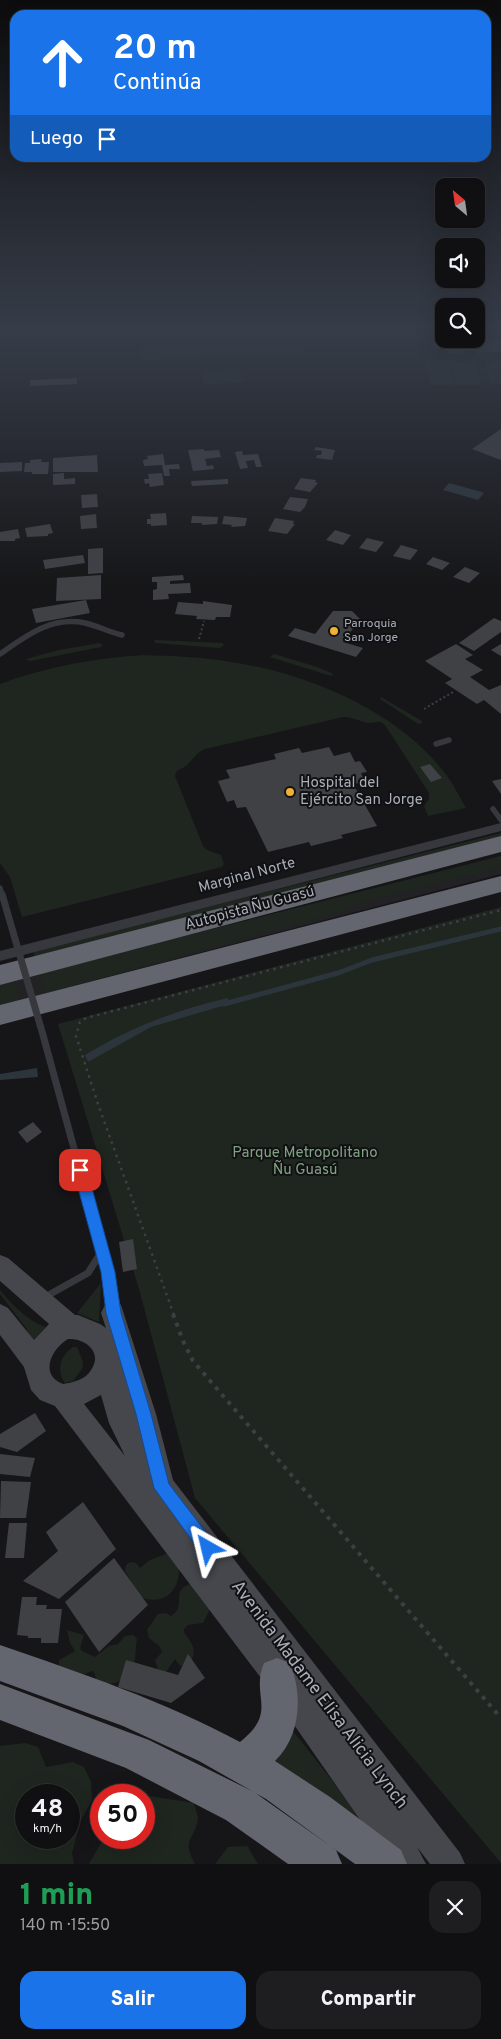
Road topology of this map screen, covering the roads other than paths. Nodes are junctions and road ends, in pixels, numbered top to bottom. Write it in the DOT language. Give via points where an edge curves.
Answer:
graph roads {
  1 [pos="122,635"];
  2 [pos="0,654"];
  3 [pos="449,740"];
  4 [pos="436,744"];
  5 [pos="493,809"];
  6 [pos="501,820"];
  7 [pos="501,827"];
  8 [pos="501,844"];
  9 [pos="501,884"];
  10 [pos="0,888"];
  11 [pos="0,956"];
  12 [pos="0,975"];
  13 [pos="0,1015"];
  14 [pos="102,1251"];
  15 [pos="0,1266"];
  16 [pos="39,1300"];
  17 [pos="0,1316"];
  18 [pos="106,1326"];
  19 [pos="70,1327"];
  20 [pos="36,1362"];
  21 [pos="105,1370"];
  22 [pos="64,1397"];
  23 [pos="162,1488"];
  24 [pos="0,1663"];
  25 [pos="277,1676"];
  26 [pos="0,1702"];
  27 [pos="241,1763"];
  28 [pos="322,1864"];
  29 [pos="387,1864"];
  30 [pos="410,1864"];
  31 [pos="449,1864"];
  1 -- 2 [label="lane" via="82,622 61,622 32,631"];
  3 -- 4 [label="lane"];
  5 -- 6 [label="lane"];
  7 -- 11 [label="street, Marginal Norte"];
  8 -- 12 [label="highway, Autopista Ñu Guasú"];
  9 -- 13 [label="highway"];
  10 -- 14 [label="lane, bridge"];
  14 -- 16 [label="lane" via="88,1273"];
  14 -- 18 [label="lane" via="108,1272"];
  15 -- 16 [label="main road"];
  16 -- 19 [label="main road"];
  17 -- 20 [label="main road, Avenida Madame Elisa Alicia Lynch"];
  18 -- 19 [label="main road"];
  18 -- 21 [label="main road, Avenida Madame Elisa Alicia Lynch"];
  18 -- 23 [label="main road" via="143,1414"];
  19 -- 20 [label="main road" via="54,1333 42,1345"];
  20 -- 22 [label="main road, Avenida Madame Elisa Alicia Lynch" via="38,1378 48,1391"];
  21 -- 22 [label="main road" via="96,1385 80,1395"];
  21 -- 23 [label="main road, Avenida Madame Elisa Alicia Lynch" via="122,1423 138,1456"];
  22 -- 25 [label="main road, Avenida Madame Elisa Alicia Lynch"];
  23 -- 31 [label="main road, Avenida Madame Elisa Alicia Lynch"];
  24 -- 27 [label="highway" via="155,1720"];
  25 -- 27 [label="highway" via="281,1697 279,1718 271,1738 258,1754"];
  25 -- 30 [label="main road, Avenida Madame Elisa Alicia Lynch"];
  26 -- 28 [label="highway" via="144,1757 240,1806"];
  27 -- 29 [label="highway" via="326,1817"];
}
